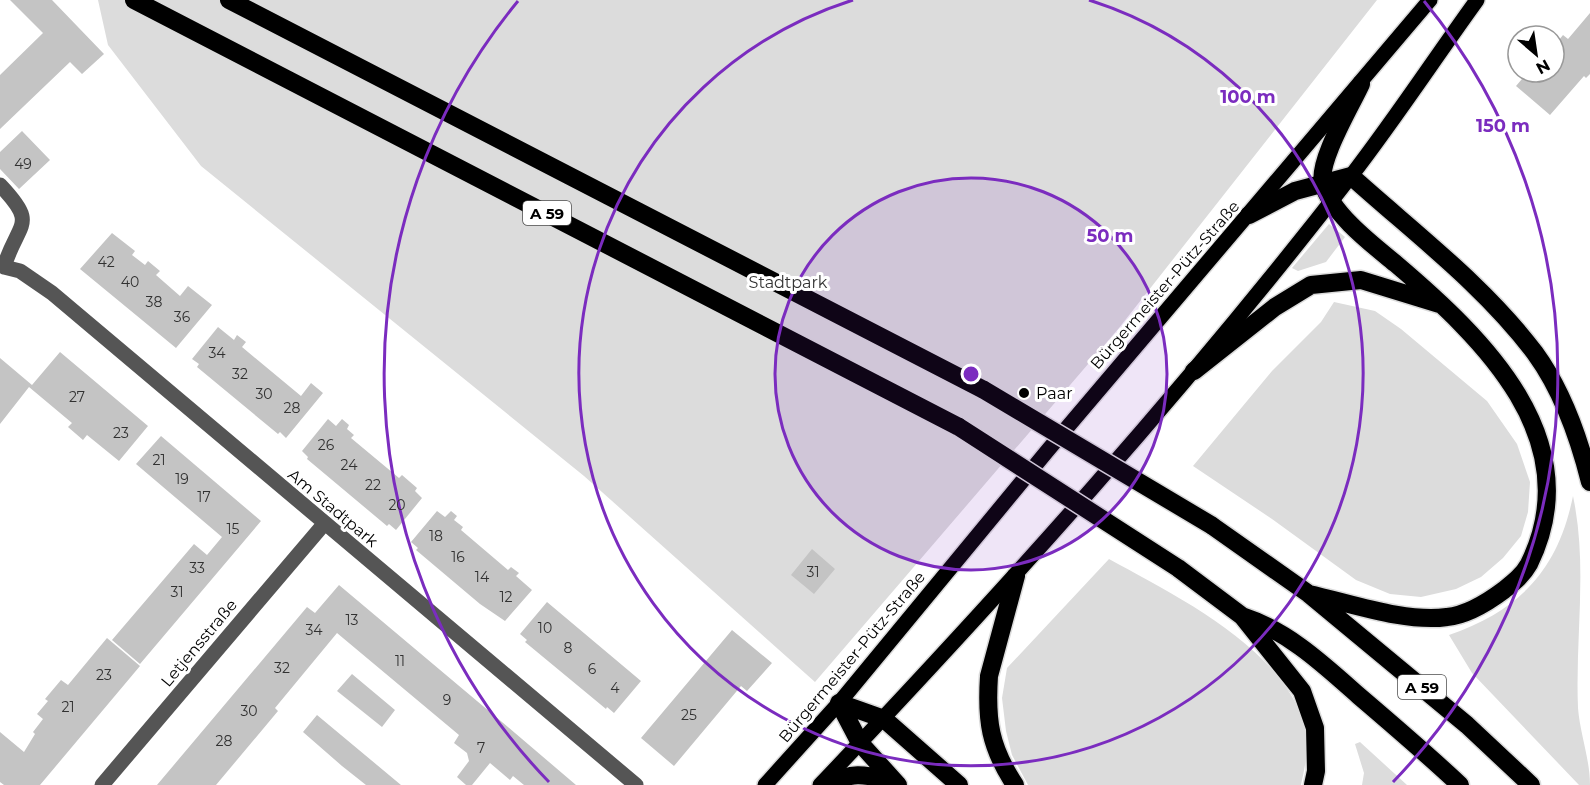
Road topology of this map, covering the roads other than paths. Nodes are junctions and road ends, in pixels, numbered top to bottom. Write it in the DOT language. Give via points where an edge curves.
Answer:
graph roads {
  1 [pos="134,0"];
  2 [pos="229,0"];
  3 [pos="1430,0"];
  4 [pos="1477,0"];
  5 [pos="1361,84"];
  6 [pos="1351,176"];
  7 [pos="1323,183"];
  8 [pos="0,185"];
  9 [pos="1330,200"];
  10 [pos="1249,215"];
  11 [pos="2,268"];
  12 [pos="1446,307"];
  13 [pos="1194,371"];
  14 [pos="1590,482"];
  15 [pos="324,524"];
  16 [pos="1016,576"];
  17 [pos="1309,594"];
  18 [pos="1242,616"];
  19 [pos="839,703"];
  20 [pos="884,719"];
  21 [pos="860,743"];
  22 [pos="895,783"];
  23 [pos="102,785"];
  24 [pos="636,785"];
  25 [pos="765,785"];
  26 [pos="820,785"];
  27 [pos="826,785"];
  28 [pos="959,785"];
  29 [pos="1015,785"];
  30 [pos="1313,785"];
  31 [pos="1460,785"];
  32 [pos="1531,785"];
  1 -- 18 [label="highway, A 59, bridge" via="959,427 1178,568"];
  2 -- 17 [label="highway, A 59, bridge" via="984,390 1211,525"];
  3 -- 5 [label="main road, Bürgermeister-Pütz-Straße"];
  4 -- 6 [label="main road"];
  5 -- 7 [label="highway" via="1324,164"];
  5 -- 10 [label="main road, Bürgermeister-Pütz-Straße"];
  6 -- 7 [label="highway"];
  6 -- 9 [label="main road"];
  6 -- 14 [label="highway" via="1497,308 1536,354 1580,441"];
  7 -- 9 [label="highway"];
  7 -- 10 [label="highway" via="1295,191"];
  8 -- 11 [label="street" via="21,209 24,219"];
  9 -- 12 [label="highway" via="1362,235"];
  9 -- 13 [label="main road"];
  10 -- 19 [label="main road, Bürgermeister-Pütz-Straße" via="1054,442"];
  11 -- 15 [label="street, Am Stadtpark" via="20,271 52,293"];
  12 -- 13 [label="highway" via="1361,280 1311,285 1275,307"];
  12 -- 17 [label="highway" via="1505,368 1523,394 1544,439 1553,479 1543,540 1524,574 1487,603 1448,617 1411,616"];
  13 -- 16 [label="main road"];
  15 -- 23 [label="street, Letjensstraße"];
  15 -- 24 [label="street, Am Stadtpark"];
  16 -- 20 [label="main road"];
  16 -- 29 [label="highway" via="988,692 990,734 998,760"];
  17 -- 32 [label="highway, A 59" via="1467,725"];
  18 -- 30 [label="highway" via="1302,691 1315,729"];
  18 -- 31 [label="highway, A 59" via="1267,624 1296,643"];
  19 -- 20 [label="highway"];
  19 -- 21 [label="highway"];
  19 -- 25 [label="main road, Bürgermeister-Pütz-Straße"];
  20 -- 21 [label="main road"];
  20 -- 28 [label="highway"];
  21 -- 22 [label="highway"];
  21 -- 26 [label="main road"];
  22 -- 27 [label="highway" via="861,773"];
}
